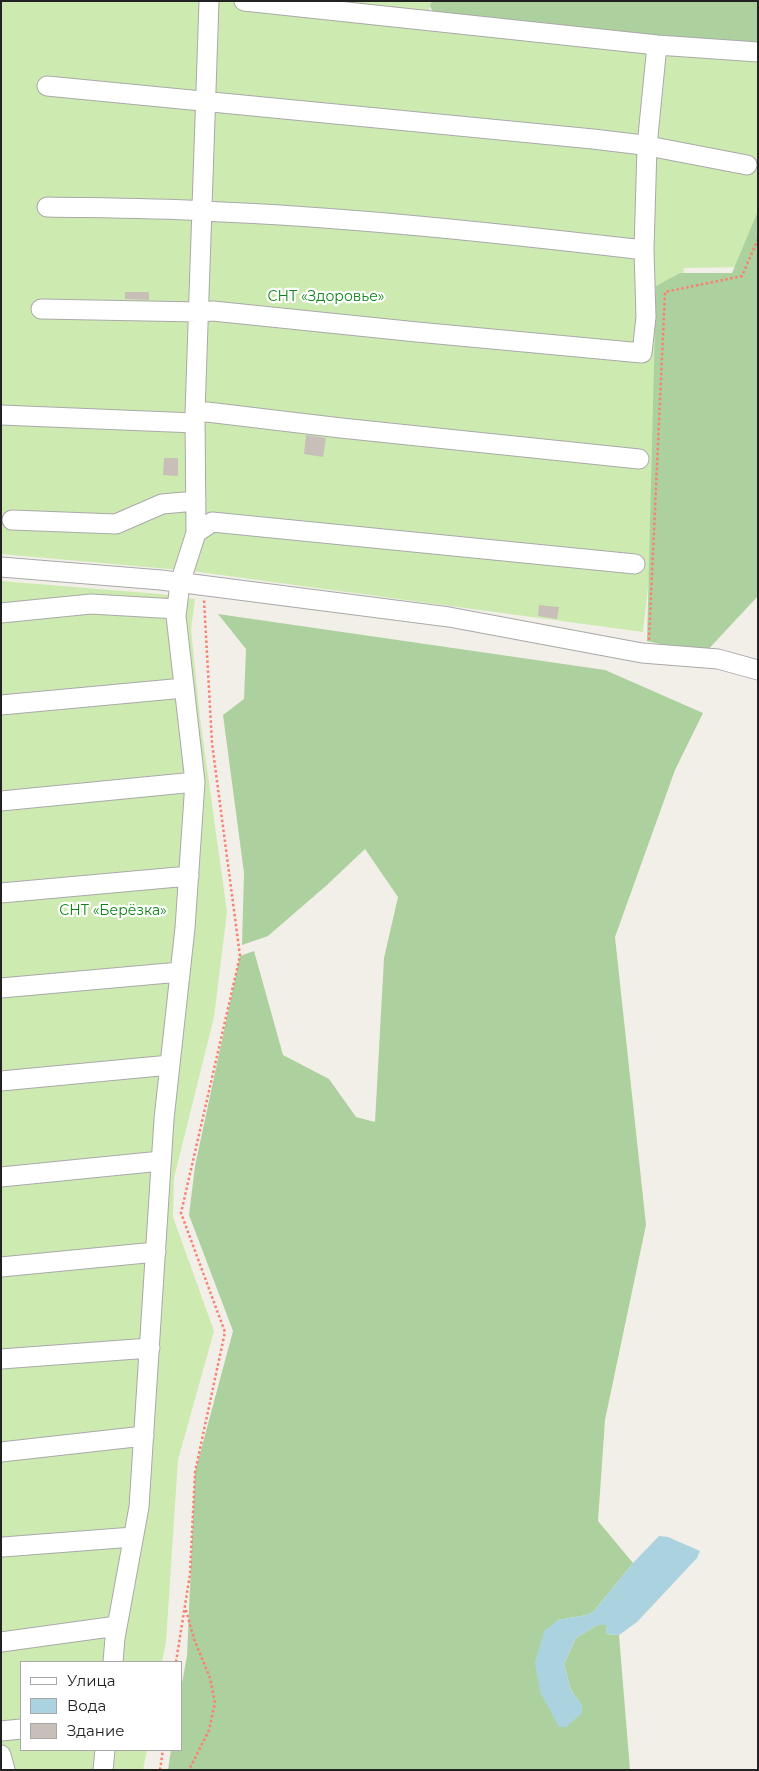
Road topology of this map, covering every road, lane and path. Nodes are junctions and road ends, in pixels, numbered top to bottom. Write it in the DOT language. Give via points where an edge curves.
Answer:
graph roads {
  1 [pos="209,1"];
  2 [pos="244,1"];
  3 [pos="657,45"];
  4 [pos="758,52"];
  5 [pos="47,86"];
  6 [pos="205,103"];
  7 [pos="647,146"];
  8 [pos="747,165"];
  9 [pos="47,207"];
  10 [pos="202,210"];
  11 [pos="758,240"];
  12 [pos="644,250"];
  13 [pos="41,309"];
  14 [pos="199,312"];
  15 [pos="1,415"];
  16 [pos="195,418"];
  17 [pos="639,459"];
  18 [pos="196,501"];
  19 [pos="12,520"];
  20 [pos="196,533"];
  21 [pos="635,564"];
  22 [pos="1,567"];
  23 [pos="180,583"];
  24 [pos="204,586"];
  25 [pos="177,609"];
  26 [pos="1,613"];
  27 [pos="648,653"];
  28 [pos="758,670"];
  29 [pos="184,688"];
  30 [pos="1,705"];
  31 [pos="195,782"];
  32 [pos="1,801"];
  33 [pos="188,876"];
  34 [pos="1,893"];
  35 [pos="180,972"];
  36 [pos="1,988"];
  37 [pos="170,1065"];
  38 [pos="1,1082"];
  39 [pos="161,1161"];
  40 [pos="1,1177"];
  41 [pos="156,1252"];
  42 [pos="1,1267"];
  43 [pos="150,1348"];
  44 [pos="1,1359"];
  45 [pos="144,1436"];
  46 [pos="1,1452"];
  47 [pos="134,1537"];
  48 [pos="3,1547"];
  49 [pos="187,1591"];
  50 [pos="117,1626"];
  51 [pos="1,1642"];
  52 [pos="113,1661"];
  53 [pos="176,1661"];
  54 [pos="20,1729"];
  55 [pos="1,1731"];
  56 [pos="105,1751"];
  57 [pos="163,1751"];
  58 [pos="1,1755"];
  59 [pos="5,1770"];
  60 [pos="103,1770"];
  61 [pos="160,1770"];
  62 [pos="189,1770"];
  1 -- 6 [label="street"];
  2 -- 3 [label="street"];
  3 -- 4 [label="street"];
  3 -- 7 [label="street"];
  5 -- 6 [label="street"];
  6 -- 7 [label="street"];
  6 -- 10 [label="street"];
  7 -- 8 [label="street"];
  7 -- 12 [label="street"];
  9 -- 10 [label="street"];
  10 -- 12 [label="street" via="397,225"];
  10 -- 14 [label="street"];
  11 -- 27 [label="path" via="742,276 665,292"];
  12 -- 14 [label="street" via="646,317 642,353"];
  13 -- 14 [label="street"];
  14 -- 16 [label="street"];
  15 -- 16 [label="street"];
  16 -- 17 [label="street" via="207,412"];
  16 -- 18 [label="street"];
  18 -- 19 [label="street" via="162,504 116,524"];
  18 -- 20 [label="street"];
  20 -- 21 [label="street" via="212,522"];
  20 -- 23 [label="street"];
  22 -- 23 [label="street"];
  23 -- 24 [label="street"];
  23 -- 25 [label="street"];
  24 -- 27 [label="street" via="449,617"];
  24 -- 49 [label="path" via="212,743 240,956 181,1212 225,1332 195,1472"];
  25 -- 26 [label="street" via="91,604"];
  25 -- 29 [label="street"];
  27 -- 28 [label="street" via="718,658"];
  29 -- 30 [label="street"];
  29 -- 31 [label="street"];
  31 -- 32 [label="street"];
  31 -- 33 [label="street"];
  33 -- 34 [label="street"];
  33 -- 35 [label="street"];
  35 -- 36 [label="street"];
  35 -- 37 [label="street"];
  37 -- 38 [label="street"];
  37 -- 39 [label="street"];
  39 -- 40 [label="street"];
  39 -- 41 [label="street"];
  41 -- 42 [label="street"];
  41 -- 43 [label="street"];
  43 -- 44 [label="street"];
  43 -- 45 [label="street"];
  45 -- 46 [label="street"];
  45 -- 47 [label="street"];
  47 -- 48 [label="street"];
  47 -- 50 [label="street"];
  49 -- 53 [label="path"];
  49 -- 62 [label="path" via="187,1616 210,1678 215,1703 209,1730"];
  50 -- 51 [label="street"];
  50 -- 52 [label="street"];
  54 -- 55 [label="street"];
  56 -- 60 [label="street"];
  57 -- 61 [label="path"];
  58 -- 59 [label="street"];
}
